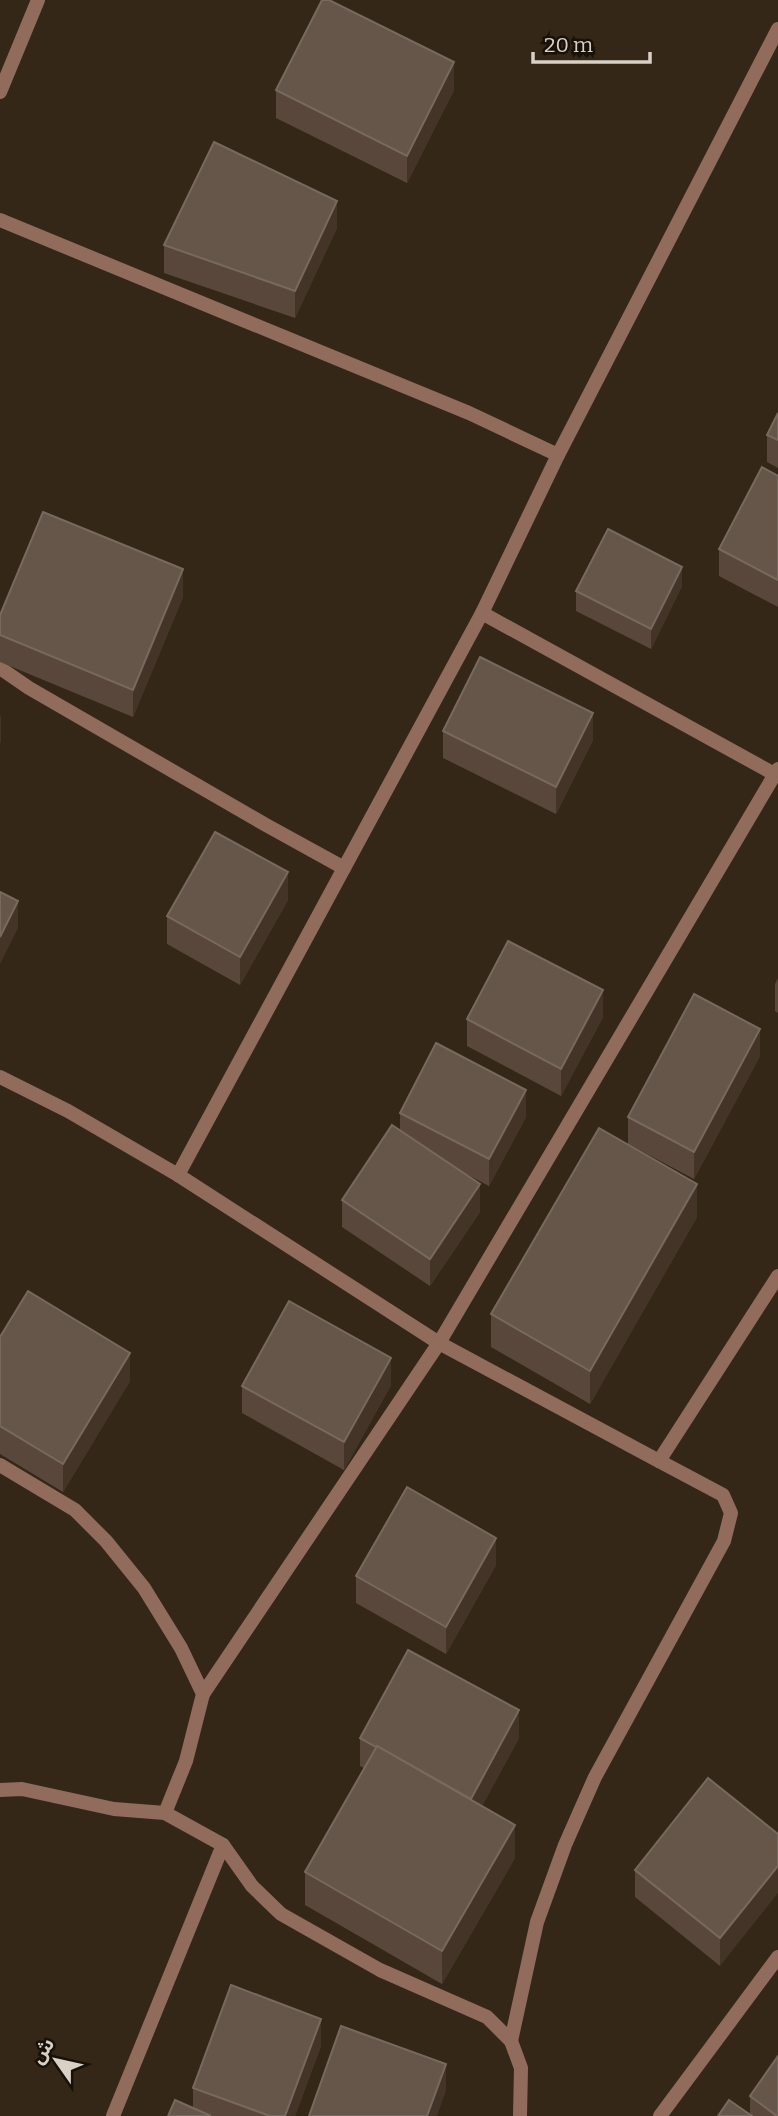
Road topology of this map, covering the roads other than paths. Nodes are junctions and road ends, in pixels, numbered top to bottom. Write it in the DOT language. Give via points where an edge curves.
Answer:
graph roads {
  1 [pos="38,0"];
  2 [pos="778,29"];
  3 [pos="0,92"];
  4 [pos="0,220"];
  5 [pos="558,455"];
  6 [pos="482,613"];
  7 [pos="0,668"];
  8 [pos="777,773"];
  9 [pos="344,868"];
  10 [pos="0,1077"];
  11 [pos="178,1175"];
  12 [pos="778,1276"];
  13 [pos="439,1343"];
  14 [pos="659,1461"];
  15 [pos="0,1465"];
  16 [pos="203,1694"];
  17 [pos="0,1790"];
  18 [pos="165,1814"];
  19 [pos="223,1844"];
  20 [pos="778,1957"];
  21 [pos="511,2041"];
  22 [pos="113,2116"];
  23 [pos="520,2116"];
  24 [pos="660,2116"];
  1 -- 3 [label="street"];
  2 -- 5 [label="street"];
  4 -- 5 [label="street" via="469,413"];
  5 -- 6 [label="street"];
  6 -- 8 [label="street"];
  6 -- 9 [label="street"];
  7 -- 9 [label="street"];
  8 -- 13 [label="street"];
  9 -- 11 [label="street"];
  10 -- 11 [label="street"];
  11 -- 13 [label="street"];
  12 -- 14 [label="street"];
  13 -- 14 [label="street"];
  13 -- 16 [label="street"];
  14 -- 21 [label="street" via="723,1495 731,1513 729,1522 724,1541 596,1777 565,1845 537,1923"];
  15 -- 16 [label="street" via="75,1510 106,1541 144,1588"];
  16 -- 18 [label="street" via="186,1761"];
  17 -- 18 [label="street" via="23,1789 114,1809"];
  18 -- 19 [label="street"];
  19 -- 21 [label="street" via="252,1886 281,1914 380,1970 486,2017"];
  19 -- 22 [label="street"];
  20 -- 24 [label="street"];
  21 -- 23 [label="street" via="521,2068"];
}
